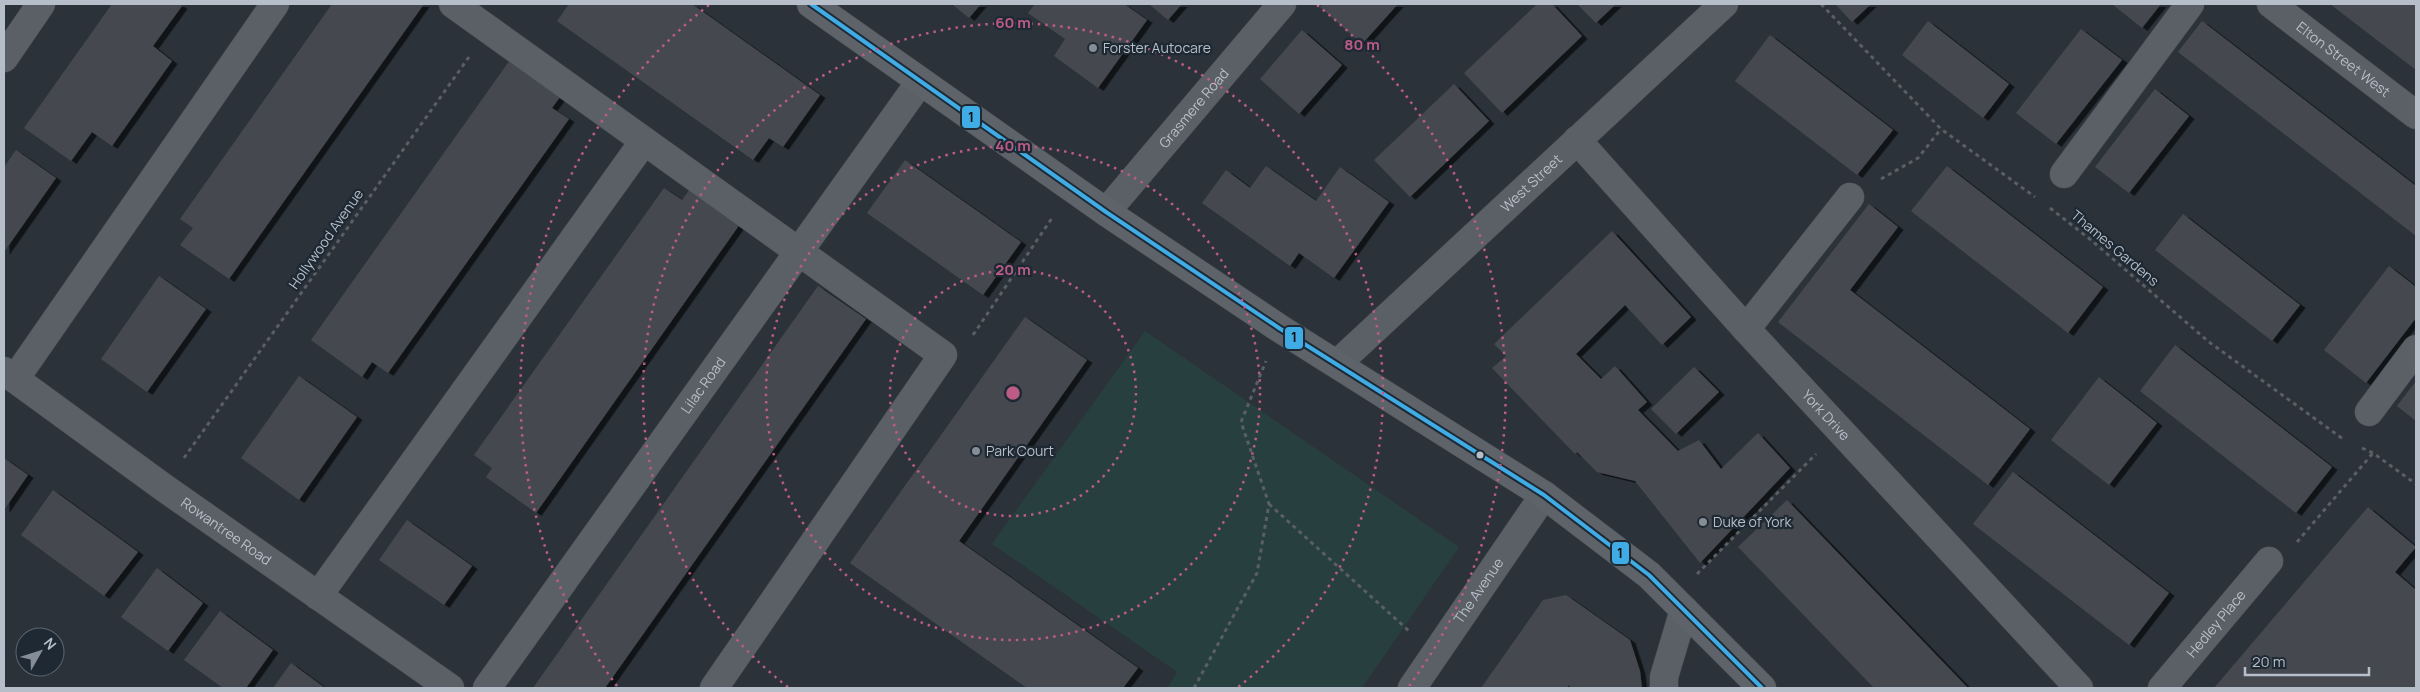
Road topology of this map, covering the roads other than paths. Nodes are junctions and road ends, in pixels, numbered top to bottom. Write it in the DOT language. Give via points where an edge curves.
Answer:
graph roads {
  1 [pos="41,4"];
  2 [pos="275,4"];
  3 [pos="453,4"];
  4 [pos="1282,4"];
  5 [pos="1724,4"];
  6 [pos="2190,4"];
  7 [pos="2271,4"];
  8 [pos="820,6"];
  9 [pos="4,58"];
  10 [pos="920,82"];
  11 [pos="2416,115"];
  12 [pos="1577,140"];
  13 [pos="644,141"];
  14 [pos="2064,174"];
  15 [pos="1850,197"];
  16 [pos="1106,212"];
  17 [pos="799,252"];
  18 [pos="1746,329"];
  19 [pos="2416,349"];
  20 [pos="1338,363"];
  21 [pos="9,375"];
  22 [pos="2369,412"];
  23 [pos="1544,495"];
  24 [pos="2269,561"];
  25 [pos="318,596"];
  26 [pos="1679,604"];
  27 [pos="450,688"];
  28 [pos="487,688"];
  29 [pos="714,688"];
  30 [pos="1412,688"];
  31 [pos="1664,688"];
  32 [pos="1762,688"];
  33 [pos="2079,688"];
  34 [pos="2162,688"];
  1 -- 9 [label="street"];
  2 -- 21 [label="street"];
  3 -- 13 [label="street"];
  4 -- 16 [label="street, Grasmere Road"];
  5 -- 12 [label="street, West Street"];
  6 -- 14 [label="street"];
  7 -- 11 [label="street, Elton Street West"];
  8 -- 10 [label="main road"];
  10 -- 16 [label="main road"];
  10 -- 17 [label="street, Lilac Road"];
  12 -- 18 [label="street, York Drive"];
  12 -- 20 [label="street, West Street"];
  13 -- 17 [label="street"];
  13 -- 25 [label="street"];
  15 -- 18 [label="street"];
  16 -- 20 [label="main road" via="1279,328"];
  17 -- 28 [label="street, Lilac Road"];
  17 -- 29 [label="street" via="942,355"];
  18 -- 33 [label="street, York Drive"];
  19 -- 22 [label="street"];
  20 -- 23 [label="main road"];
  21 -- 25 [label="street, Rowantree Road"];
  23 -- 26 [label="main road" via="1649,575"];
  23 -- 30 [label="street, The Avenue"];
  24 -- 34 [label="street, Hedley Place"];
  25 -- 27 [label="street, Rowantree Road"];
  26 -- 31 [label="street"];
  26 -- 32 [label="main road"];
}
